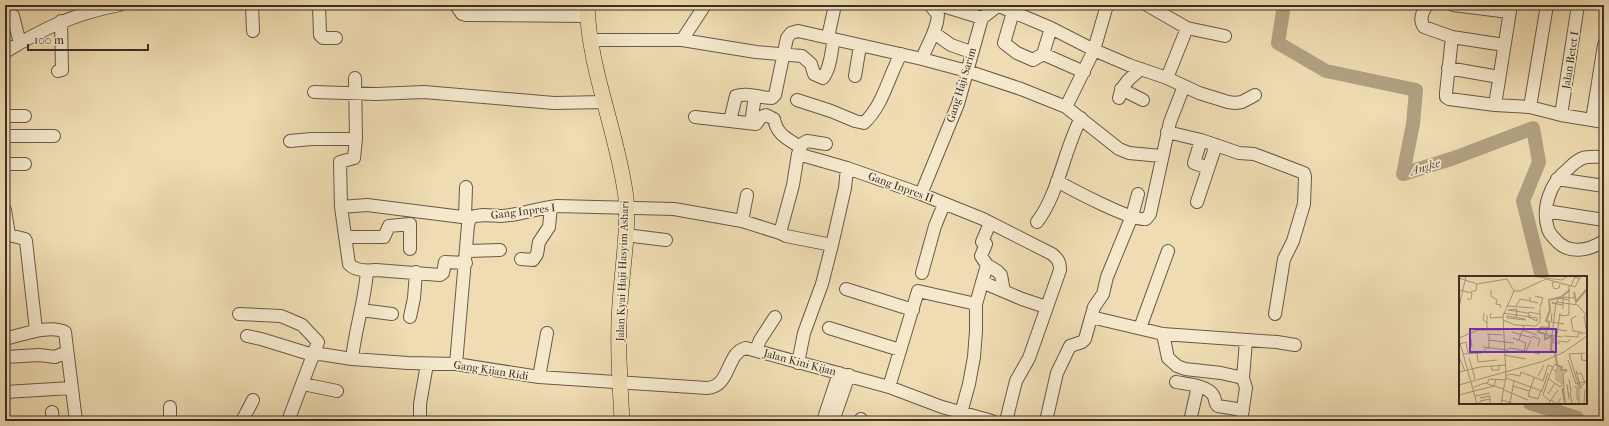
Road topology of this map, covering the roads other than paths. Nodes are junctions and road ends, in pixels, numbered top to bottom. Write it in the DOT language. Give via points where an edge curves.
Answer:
graph roads {
  1 [pos="120,5"];
  2 [pos="252,5"];
  3 [pos="319,5"];
  4 [pos="456,5"];
  5 [pos="705,5"];
  6 [pos="835,5"];
  7 [pos="930,5"];
  8 [pos="940,5"];
  9 [pos="999,5"];
  10 [pos="1107,5"];
  11 [pos="1147,5"];
  12 [pos="1453,5"];
  13 [pos="1547,5"];
  14 [pos="1578,5"];
  15 [pos="1425,7"];
  16 [pos="88,9"];
  17 [pos="1510,9"];
  18 [pos="514,10"];
  19 [pos="587,11"];
  20 [pos="1014,12"];
  21 [pos="13,16"];
  22 [pos="982,18"];
  23 [pos="61,21"];
  24 [pos="1052,28"];
  25 [pos="1187,28"];
  26 [pos="253,31"];
  27 [pos="934,33"];
  28 [pos="1225,36"];
  29 [pos="1452,37"];
  30 [pos="336,38"];
  31 [pos="831,38"];
  32 [pos="591,40"];
  33 [pos="682,40"];
  34 [pos="20,43"];
  35 [pos="1504,45"];
  36 [pos="1604,45"];
  37 [pos="860,46"];
  38 [pos="1094,50"];
  39 [pos="5,52"];
  40 [pos="971,52"];
  41 [pos="784,54"];
  42 [pos="901,54"];
  43 [pos="1043,54"];
  44 [pos="922,59"];
  45 [pos="1448,68"];
  46 [pos="1140,69"];
  47 [pos="58,71"];
  48 [pos="967,71"];
  49 [pos="1084,72"];
  50 [pos="855,76"];
  51 [pos="1499,77"];
  52 [pos="355,78"];
  53 [pos="1167,78"];
  54 [pos="1184,86"];
  55 [pos="314,92"];
  56 [pos="355,93"];
  57 [pos="1255,95"];
  58 [pos="755,96"];
  59 [pos="797,100"];
  60 [pos="1144,100"];
  61 [pos="604,102"];
  62 [pos="1495,105"];
  63 [pos="1066,107"];
  64 [pos="1530,107"];
  65 [pos="1561,115"];
  66 [pos="5,116"];
  67 [pos="24,116"];
  68 [pos="695,117"];
  69 [pos="1081,118"];
  70 [pos="730,121"];
  71 [pos="1598,121"];
  72 [pos="751,124"];
  73 [pos="1167,132"];
  74 [pos="5,136"];
  75 [pos="54,136"];
  76 [pos="356,139"];
  77 [pos="1201,140"];
  78 [pos="290,141"];
  79 [pos="826,144"];
  80 [pos="1216,145"];
  81 [pos="799,151"];
  82 [pos="1162,156"];
  83 [pos="1604,157"];
  84 [pos="5,164"];
  85 [pos="25,164"];
  86 [pos="847,168"];
  87 [pos="1208,168"];
  88 [pos="1557,179"];
  89 [pos="1057,181"];
  90 [pos="1604,186"];
  91 [pos="466,187"];
  92 [pos="921,194"];
  93 [pos="1138,194"];
  94 [pos="747,195"];
  95 [pos="1197,202"];
  96 [pos="944,204"];
  97 [pos="341,207"];
  98 [pos="550,207"];
  99 [pos="626,208"];
  100 [pos="5,210"];
  101 [pos="1546,211"];
  102 [pos="1132,216"];
  103 [pos="468,218"];
  104 [pos="1604,220"];
  105 [pos="742,221"];
  106 [pos="1037,222"];
  107 [pos="990,223"];
  108 [pos="780,233"];
  109 [pos="625,234"];
  110 [pos="345,237"];
  111 [pos="666,240"];
  112 [pos="1604,241"];
  113 [pos="832,246"];
  114 [pos="410,249"];
  115 [pos="500,250"];
  116 [pos="467,251"];
  117 [pos="1168,252"];
  118 [pos="521,259"];
  119 [pos="466,263"];
  120 [pos="987,265"];
  121 [pos="367,271"];
  122 [pos="416,272"];
  123 [pos="922,273"];
  124 [pos="982,282"];
  125 [pos="846,289"];
  126 [pos="1004,291"];
  127 [pos="976,304"];
  128 [pos="1046,307"];
  129 [pos="361,310"];
  130 [pos="913,310"];
  131 [pos="239,314"];
  132 [pos="392,314"];
  133 [pos="1275,314"];
  134 [pos="410,317"];
  135 [pos="775,317"];
  136 [pos="1091,317"];
  137 [pos="829,328"];
  138 [pos="1140,328"];
  139 [pos="36,330"];
  140 [pos="547,333"];
  141 [pos="1163,334"];
  142 [pos="247,336"];
  143 [pos="5,339"];
  144 [pos="1246,341"];
  145 [pos="1295,345"];
  146 [pos="756,350"];
  147 [pos="900,350"];
  148 [pos="62,354"];
  149 [pos="313,355"];
  150 [pos="5,357"];
  151 [pos="352,359"];
  152 [pos="798,363"];
  153 [pos="427,364"];
  154 [pos="456,364"];
  155 [pos="844,374"];
  156 [pos="539,378"];
  157 [pos="1243,378"];
  158 [pos="621,382"];
  159 [pos="1176,382"];
  160 [pos="303,384"];
  161 [pos="1198,386"];
  162 [pos="889,387"];
  163 [pos="72,388"];
  164 [pos="839,390"];
  165 [pos="337,391"];
  166 [pos="5,392"];
  167 [pos="253,400"];
  168 [pos="170,407"];
  169 [pos="961,413"];
  170 [pos="1242,416"];
  171 [pos="420,419"];
  172 [pos="76,421"];
  173 [pos="170,421"];
  174 [pos="242,421"];
  175 [pos="288,421"];
  176 [pos="622,421"];
  177 [pos="823,421"];
  178 [pos="833,421"];
  179 [pos="992,421"];
  180 [pos="1006,421"];
  181 [pos="1046,421"];
  182 [pos="1190,421"];
  1 -- 16 [label="street"];
  2 -- 26 [label="street"];
  3 -- 30 [label="street" via="320,35 323,38"];
  4 -- 18 [label="street" via="462,14 466,15"];
  5 -- 33 [label="street"];
  6 -- 31 [label="street"];
  7 -- 27 [label="street" via="938,15"];
  8 -- 22 [label="street"];
  9 -- 20 [label="street"];
  9 -- 22 [label="street"];
  10 -- 38 [label="street"];
  11 -- 25 [label="street"];
  12 -- 17 [label="street"];
  13 -- 64 [label="street"];
  14 -- 65 [label="street, Jalan Betet I"];
  15 -- 29 [label="street" via="1421,19 1424,27"];
  16 -- 23 [label="street"];
  17 -- 35 [label="street"];
  18 -- 19 [label="street"];
  19 -- 32 [label="main road, Jalan Kyai Haji Hasyim Ashari"];
  20 -- 24 [label="street"];
  20 -- 43 [label="street" via="1004,41 1006,45 1033,60"];
  21 -- 34 [label="street"];
  22 -- 40 [label="street, Gang Haji Sarim"];
  23 -- 34 [label="street"];
  23 -- 47 [label="street" via="62,70"];
  24 -- 38 [label="street"];
  24 -- 43 [label="street"];
  25 -- 28 [label="street"];
  25 -- 53 [label="street"];
  27 -- 40 [label="street" via="951,45"];
  27 -- 44 [label="street"];
  29 -- 35 [label="street"];
  29 -- 45 [label="street"];
  31 -- 37 [label="street"];
  31 -- 41 [label="street" via="798,31 791,33 787,38"];
  31 -- 41 [label="street" via="830,61 823,78 814,74 811,64 802,56"];
  32 -- 33 [label="street"];
  32 -- 61 [label="main road, Jalan Kyai Haji Hasyim Ashari"];
  33 -- 41 [label="street"];
  34 -- 39 [label="street"];
  35 -- 51 [label="street"];
  36 -- 71 [label="street"];
  37 -- 42 [label="street"];
  37 -- 50 [label="street"];
  38 -- 46 [label="street"];
  38 -- 49 [label="street"];
  40 -- 48 [label="street, Gang Haji Sarim"];
  41 -- 58 [label="street" via="775,95 772,98"];
  42 -- 44 [label="street"];
  42 -- 59 [label="street" via="883,99 864,122"];
  43 -- 49 [label="street"];
  44 -- 48 [label="street"];
  45 -- 51 [label="street"];
  45 -- 62 [label="street" via="1446,97"];
  46 -- 53 [label="street"];
  46 -- 60 [label="street" via="1127,80 1120,93"];
  48 -- 63 [label="street"];
  48 -- 92 [label="street, Gang Haji Sarim" via="958,104"];
  49 -- 63 [label="street"];
  51 -- 62 [label="street"];
  52 -- 56 [label="street"];
  53 -- 54 [label="street"];
  54 -- 57 [label="street" via="1228,102 1242,102"];
  54 -- 73 [label="street"];
  55 -- 56 [label="street"];
  56 -- 61 [label="street" via="424,92 554,104"];
  56 -- 76 [label="street"];
  58 -- 70 [label="street" via="744,93 736,96"];
  58 -- 72 [label="street"];
  61 -- 99 [label="main road, Jalan Kyai Haji Hasyim Ashari" via="618,157"];
  62 -- 64 [label="street"];
  63 -- 69 [label="street"];
  64 -- 65 [label="street"];
  65 -- 71 [label="street"];
  66 -- 67 [label="street"];
  68 -- 70 [label="street"];
  69 -- 82 [label="street" via="1119,149 1128,153"];
  69 -- 89 [label="street" via="1072,134"];
  70 -- 72 [label="street"];
  72 -- 81 [label="street, Gang Inpres II" via="756,124 766,115 774,119 775,128"];
  73 -- 77 [label="street"];
  73 -- 82 [label="street"];
  74 -- 75 [label="street"];
  76 -- 78 [label="street"];
  76 -- 97 [label="street" via="354,158 340,162"];
  77 -- 80 [label="street"];
  77 -- 87 [label="street" via="1194,163"];
  79 -- 81 [label="street" via="807,141 802,144"];
  80 -- 87 [label="street"];
  80 -- 133 [label="street" via="1239,153 1254,154 1304,173 1304,204 1293,241 1284,259"];
  81 -- 86 [label="street, Gang Inpres II"];
  81 -- 108 [label="street"];
  82 -- 102 [label="street" via="1150,214 1143,220"];
  83 -- 88 [label="street" via="1580,159"];
  84 -- 85 [label="street"];
  86 -- 92 [label="street, Gang Inpres II"];
  86 -- 113 [label="street"];
  87 -- 95 [label="street"];
  88 -- 90 [label="street"];
  88 -- 101 [label="street" via="1551,189"];
  89 -- 102 [label="street" via="1087,198"];
  89 -- 106 [label="street" via="1044,214"];
  91 -- 103 [label="street"];
  92 -- 96 [label="street, Gang Inpres II"];
  93 -- 102 [label="street"];
  94 -- 105 [label="street"];
  96 -- 107 [label="street, Gang Inpres II"];
  96 -- 123 [label="street"];
  97 -- 103 [label="street, Gang Inpres I" via="367,205"];
  97 -- 110 [label="street"];
  98 -- 99 [label="street, Gang Inpres I"];
  98 -- 103 [label="street, Gang Inpres I"];
  98 -- 118 [label="street" via="549,228 539,242 535,258"];
  99 -- 105 [label="street" via="674,209"];
  99 -- 109 [label="main road, Jalan Kyai Haji Hasyim Ashari"];
  100 -- 139 [label="street" via="9,235 26,241"];
  101 -- 104 [label="street"];
  101 -- 112 [label="street" via="1548,230 1560,246 1586,250"];
  102 -- 136 [label="street" via="1107,277 1103,294"];
  103 -- 116 [label="street"];
  105 -- 108 [label="street"];
  107 -- 120 [label="street" via="982,242 986,247 981,256"];
  107 -- 128 [label="street, Gang Inpres II" via="1058,258 1060,270"];
  108 -- 113 [label="street"];
  109 -- 111 [label="street"];
  109 -- 158 [label="main road, Jalan Kyai Haji Hasyim Ashari" via="620,305"];
  110 -- 114 [label="street" via="384,237 389,226 410,224"];
  110 -- 121 [label="street" via="349,264 352,268"];
  113 -- 152 [label="street" via="822,284 804,333"];
  115 -- 116 [label="street"];
  116 -- 119 [label="street"];
  117 -- 138 [label="street"];
  119 -- 122 [label="street" via="445,262 443,273 440,275"];
  119 -- 154 [label="street"];
  120 -- 124 [label="street"];
  120 -- 126 [label="street" via="1001,275"];
  121 -- 122 [label="street"];
  121 -- 129 [label="street"];
  122 -- 134 [label="street"];
  124 -- 126 [label="street"];
  124 -- 127 [label="street"];
  125 -- 130 [label="street"];
  126 -- 128 [label="street"];
  127 -- 130 [label="street" via="918,291"];
  127 -- 169 [label="street" via="974,357"];
  128 -- 180 [label="street, Gang Inpres II" via="1029,358 1016,381"];
  129 -- 132 [label="street"];
  129 -- 151 [label="street"];
  130 -- 147 [label="street"];
  131 -- 149 [label="street" via="281,316 302,325 318,342"];
  135 -- 146 [label="street"];
  136 -- 138 [label="street"];
  136 -- 181 [label="street" via="1085,339 1070,346 1057,373"];
  137 -- 147 [label="street"];
  138 -- 141 [label="street"];
  139 -- 143 [label="street"];
  139 -- 163 [label="street" via="59,329 65,332"];
  140 -- 156 [label="street"];
  141 -- 144 [label="street"];
  141 -- 157 [label="street" via="1168,358 1177,366"];
  142 -- 149 [label="street, Gang Kijan Ridi"];
  144 -- 145 [label="street"];
  144 -- 157 [label="street"];
  146 -- 152 [label="street, Jalan Kini Kijan"];
  146 -- 158 [label="street, Jalan Kini Kijan" via="746,348 738,352 721,383 712,388"];
  147 -- 162 [label="street"];
  148 -- 150 [label="street" via="55,358 39,355"];
  149 -- 151 [label="street, Gang Kijan Ridi"];
  149 -- 160 [label="street"];
  151 -- 153 [label="street, Gang Kijan Ridi"];
  152 -- 155 [label="street, Jalan Kini Kijan"];
  153 -- 154 [label="street, Gang Kijan Ridi"];
  153 -- 171 [label="street"];
  154 -- 156 [label="street, Gang Kijan Ridi"];
  155 -- 162 [label="street, Jalan Kini Kijan"];
  155 -- 164 [label="street"];
  156 -- 158 [label="street, Gang Kijan Ridi"];
  157 -- 170 [label="street" via="1246,388"];
  158 -- 176 [label="main road, Jalan Kyai Haji Hasyim Ashari"];
  159 -- 161 [label="street"];
  160 -- 165 [label="street"];
  160 -- 175 [label="street"];
  161 -- 170 [label="street" via="1213,395 1217,405"];
  161 -- 182 [label="street"];
  162 -- 169 [label="street, Jalan Kini Kijan"];
  163 -- 166 [label="street"];
  163 -- 172 [label="street"];
  164 -- 177 [label="street"];
  164 -- 178 [label="street"];
  167 -- 174 [label="street"];
  168 -- 173 [label="street"];
  169 -- 179 [label="street, Jalan Kini Kijan"];
}
